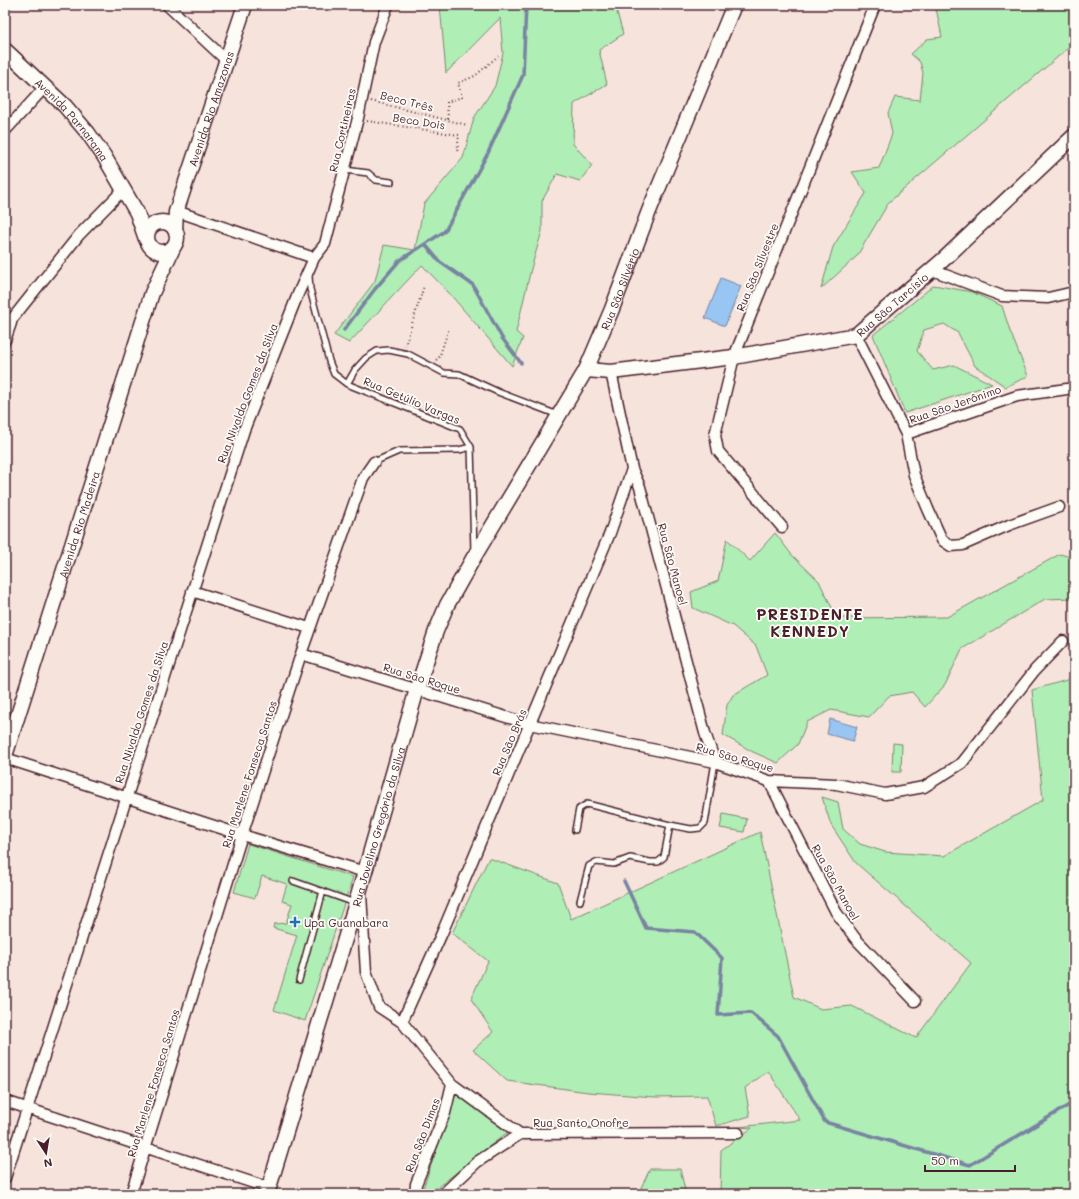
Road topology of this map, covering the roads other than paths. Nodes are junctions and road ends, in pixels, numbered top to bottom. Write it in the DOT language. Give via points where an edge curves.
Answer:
graph roads {
  1 [pos="167,5"];
  2 [pos="245,5"];
  3 [pos="388,5"];
  4 [pos="734,5"];
  5 [pos="875,5"];
  6 [pos="5,50"];
  7 [pos="227,61"];
  8 [pos="45,87"];
  9 [pos="5,131"];
  10 [pos="1074,136"];
  11 [pos="345,170"];
  12 [pos="391,182"];
  13 [pos="126,194"];
  14 [pos="176,211"];
  15 [pos="159,222"];
  16 [pos="175,230"];
  17 [pos="148,243"];
  18 [pos="172,248"];
  19 [pos="314,258"];
  20 [pos="932,270"];
  21 [pos="308,273"];
  22 [pos="1074,292"];
  23 [pos="152,293"];
  24 [pos="8,324"];
  25 [pos="856,335"];
  26 [pos="5,340"];
  27 [pos="734,357"];
  28 [pos="586,370"];
  29 [pos="611,372"];
  30 [pos="347,384"];
  31 [pos="1074,388"];
  32 [pos="559,416"];
  33 [pos="906,434"];
  34 [pos="471,447"];
  35 [pos="374,462"];
  36 [pos="632,468"];
  37 [pos="1059,507"];
  38 [pos="782,527"];
  39 [pos="474,557"];
  40 [pos="192,591"];
  41 [pos="309,628"];
  42 [pos="1063,641"];
  43 [pos="301,654"];
  44 [pos="417,690"];
  45 [pos="529,724"];
  46 [pos="5,757"];
  47 [pos="715,762"];
  48 [pos="768,781"];
  49 [pos="127,797"];
  50 [pos="670,825"];
  51 [pos="575,830"];
  52 [pos="242,835"];
  53 [pos="365,872"];
  54 [pos="293,881"];
  55 [pos="360,889"];
  56 [pos="323,891"];
  57 [pos="580,901"];
  58 [pos="356,903"];
  59 [pos="299,980"];
  60 [pos="915,1002"];
  61 [pos="402,1022"];
  62 [pos="452,1084"];
  63 [pos="5,1101"];
  64 [pos="28,1108"];
  65 [pos="738,1133"];
  66 [pos="520,1134"];
  67 [pos="145,1148"];
  68 [pos="5,1178"];
  69 [pos="268,1191"];
  70 [pos="131,1194"];
  71 [pos="414,1194"];
  72 [pos="442,1194"];
  1 -- 7 [label="street"];
  2 -- 7 [label="street, Avenida Rio Amazonas"];
  3 -- 11 [label="street, Rua Cortineiras" via="374,42"];
  4 -- 28 [label="street, Rua São Silvério"];
  5 -- 27 [label="street, Rua São Silvestre"];
  6 -- 8 [label="street, Avenida Parnarama"];
  7 -- 14 [label="street, Avenida Rio Amazonas"];
  8 -- 9 [label="street"];
  8 -- 13 [label="street, Avenida Parnarama" via="88,133"];
  10 -- 20 [label="street, Rua São Tarcísio"];
  11 -- 12 [label="lane" via="368,173 376,180"];
  11 -- 19 [label="street, Rua Cortineiras" via="325,244"];
  13 -- 15 [label="street, Avenida Parnarama" via="148,218"];
  13 -- 17 [label="street, Avenida Parnarama" via="139,218"];
  13 -- 24 [label="street" via="79,235"];
  14 -- 15 [label="street" via="169,218"];
  14 -- 16 [label="street, Avenida Rio Amazonas"];
  14 -- 19 [label="street"];
  15 -- 16 [label="street" via="169,224"];
  15 -- 17 [label="street" via="149,228"];
  16 -- 18 [label="street" via="177,239"];
  17 -- 18 [label="street" via="159,252"];
  17 -- 23 [label="street, Avenida Rio Madeira" via="155,268"];
  18 -- 23 [label="street, Avenida Rio Madeira"];
  19 -- 21 [label="street, Rua Nivaldo Gomes da Silva"];
  20 -- 22 [label="street" via="1002,296 1048,298"];
  20 -- 25 [label="street, Rua São Tarcísio"];
  21 -- 30 [label="lane, Rua Getúlio Vargas" via="329,360 334,374"];
  21 -- 40 [label="street, Rua Nivaldo Gomes da Silva" via="244,430"];
  23 -- 46 [label="street, Avenida Rio Madeira"];
  24 -- 26 [label="street"];
  25 -- 27 [label="street, Rua São Tarcísio"];
  25 -- 33 [label="street, Rua São Jerônimo"];
  27 -- 29 [label="street, Rua São Tarcísio"];
  27 -- 38 [label="street, Rua São Silvestre" via="716,435 718,451"];
  28 -- 29 [label="street, Rua São Tarcísio"];
  28 -- 32 [label="street, Rua São Silvério"];
  29 -- 36 [label="street, Rua São Manoel"];
  30 -- 32 [label="lane" via="366,358 377,351 389,350 408,354 444,373 459,374"];
  30 -- 34 [label="lane, Rua Getúlio Vargas" via="460,429"];
  31 -- 33 [label="street, Rua São Jerônimo" via="1016,396"];
  32 -- 39 [label="street, Rua São Silvério"];
  33 -- 37 [label="street" via="914,475 942,540 951,546 962,545"];
  34 -- 35 [label="lane, Rua Marlene Fonseca Santos" via="459,450 399,451"];
  34 -- 39 [label="lane, Rua Getúlio Vargas"];
  35 -- 41 [label="street, Rua Marlene Fonseca Santos" via="363,478"];
  36 -- 45 [label="street, Rua São Brás" via="610,533"];
  36 -- 47 [label="street, Rua São Manoel" via="640,487 705,733"];
  39 -- 44 [label="street, Rua Jovelino Gregório da Silva" via="447,605"];
  40 -- 41 [label="street"];
  40 -- 49 [label="street, Rua Nivaldo Gomes da Silva"];
  41 -- 43 [label="street, Rua Marlene Fonseca Santos"];
  42 -- 48 [label="street, Rua São Roque" via="1035,670 962,763 924,787 885,794 836,784"];
  43 -- 44 [label="street, Rua São Roque"];
  43 -- 52 [label="street, Rua Marlene Fonseca Santos"];
  44 -- 45 [label="street, Rua São Roque"];
  44 -- 53 [label="street, Rua Jovelino Gregório da Silva"];
  45 -- 47 [label="street, Rua São Roque"];
  45 -- 61 [label="street, Rua São Brás"];
  46 -- 49 [label="street"];
  47 -- 48 [label="street, Rua São Roque"];
  47 -- 50 [label="lane" via="705,823 700,828 691,829"];
  48 -- 60 [label="street, Rua São Manoel" via="836,912 855,938"];
  49 -- 52 [label="street"];
  49 -- 64 [label="street, Rua Nivaldo Gomes da Silva"];
  50 -- 51 [label="lane" via="587,804 579,809"];
  50 -- 57 [label="lane" via="664,857 658,862 630,858 614,864 596,862 589,866"];
  52 -- 53 [label="street"];
  52 -- 67 [label="street, Rua Marlene Fonseca Santos"];
  53 -- 55 [label="street, Rua Jovelino Gregório da Silva"];
  54 -- 56 [label="lane"];
  55 -- 58 [label="street, Rua Jovelino Gregório da Silva"];
  55 -- 61 [label="street, Rua Santo Onofre" via="366,972 379,1007"];
  56 -- 58 [label="lane"];
  56 -- 59 [label="lane"];
  58 -- 69 [label="street, Rua Jovelino Gregório da Silva"];
  61 -- 62 [label="street, Rua Santo Onofre"];
  62 -- 66 [label="street, Rua Santo Onofre"];
  62 -- 71 [label="street, Rua São Dimas" via="445,1113"];
  63 -- 64 [label="street"];
  64 -- 67 [label="street"];
  64 -- 68 [label="street, Rua Nivaldo Gomes da Silva"];
  65 -- 66 [label="street, Rua Santo Onofre"];
  66 -- 72 [label="street" via="477,1162"];
  67 -- 69 [label="street"];
  67 -- 70 [label="street, Rua Marlene Fonseca Santos"];
}
